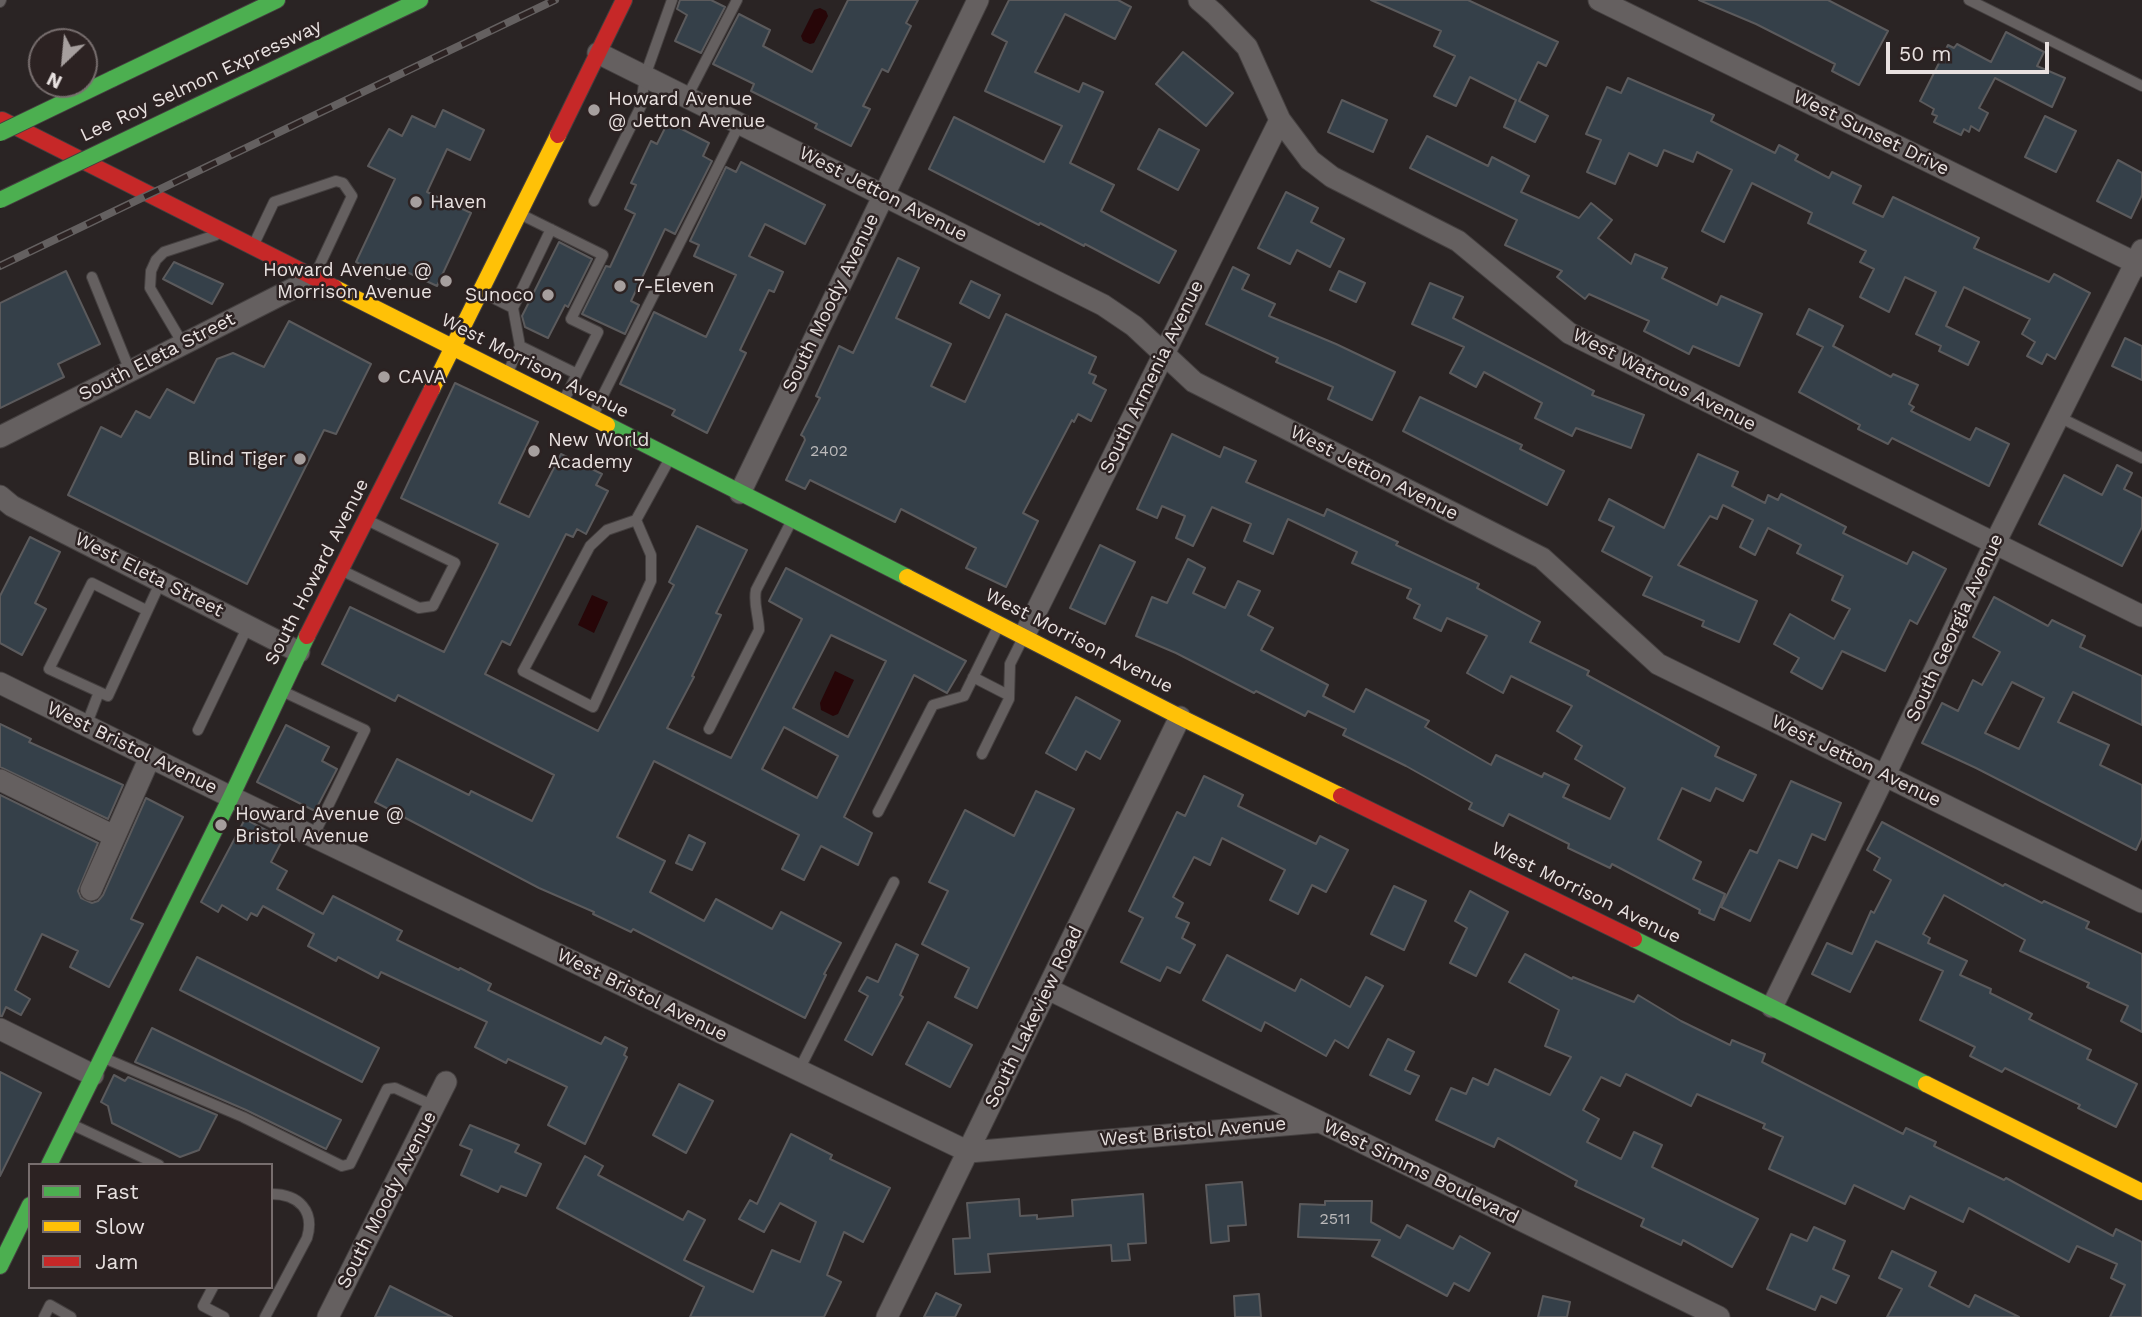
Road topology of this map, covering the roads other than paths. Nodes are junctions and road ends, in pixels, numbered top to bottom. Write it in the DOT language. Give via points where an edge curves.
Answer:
graph roads {
  1 [pos="277,0"];
  2 [pos="419,0"];
  3 [pos="624,0"];
  4 [pos="672,0"];
  5 [pos="737,0"];
  6 [pos="978,0"];
  7 [pos="1199,0"];
  8 [pos="1599,0"];
  9 [pos="1969,0"];
  10 [pos="598,53"];
  11 [pos="645,76"];
  12 [pos="2142,86"];
  13 [pos="687,97"];
  14 [pos="0,118"];
  15 [pos="1280,120"];
  16 [pos="740,123"];
  17 [pos="0,133"];
  18 [pos="883,194"];
  19 [pos="0,200"];
  20 [pos="594,201"];
  21 [pos="519,213"];
  22 [pos="551,229"];
  23 [pos="225,232"];
  24 [pos="253,247"];
  25 [pos="2140,260"];
  26 [pos="92,277"];
  27 [pos="314,278"];
  28 [pos="575,283"];
  29 [pos="587,288"];
  30 [pos="481,292"];
  31 [pos="513,308"];
  32 [pos="560,314"];
  33 [pos="571,319"];
  34 [pos="183,344"];
  35 [pos="520,346"];
  36 [pos="453,347"];
  37 [pos="1164,353"];
  38 [pos="130,371"];
  39 [pos="577,374"];
  40 [pos="507,375"];
  41 [pos="563,403"];
  42 [pos="2059,417"];
  43 [pos="592,418"];
  44 [pos="0,437"];
  45 [pos="671,458"];
  46 [pos="2142,458"];
  47 [pos="740,493"];
  48 [pos="0,496"];
  49 [pos="367,520"];
  50 [pos="636,520"];
  51 [pos="792,520"];
  52 [pos="1995,543"];
  53 [pos="342,570"];
  54 [pos="161,581"];
  55 [pos="146,610"];
  56 [pos="2142,616"];
  57 [pos="1000,623"];
  58 [pos="248,626"];
  59 [pos="1024,636"];
  60 [pos="299,652"];
  61 [pos="973,677"];
  62 [pos="0,683"];
  63 [pos="281,691"];
  64 [pos="99,692"];
  65 [pos="1009,695"];
  66 [pos="1180,717"];
  67 [pos="86,726"];
  68 [pos="709,729"];
  69 [pos="198,730"];
  70 [pos="982,754"];
  71 [pos="150,757"];
  72 [pos="1885,775"];
  73 [pos="0,780"];
  74 [pos="231,797"];
  75 [pos="878,812"];
  76 [pos="114,836"];
  77 [pos="313,837"];
  78 [pos="894,882"];
  79 [pos="91,890"];
  80 [pos="2142,902"];
  81 [pos="1048,989"];
  82 [pos="1772,1007"];
  83 [pos="0,1030"];
  84 [pos="97,1066"];
  85 [pos="799,1070"];
  86 [pos="446,1082"];
  87 [pos="434,1106"];
  88 [pos="1318,1122"];
  89 [pos="69,1123"];
  90 [pos="969,1152"];
  91 [pos="50,1163"];
  92 [pos="155,1163"];
  93 [pos="2142,1192"];
  94 [pos="273,1194"];
  95 [pos="28,1209"];
  96 [pos="0,1266"];
  97 [pos="212,1289"];
  98 [pos="44,1317"];
  99 [pos="71,1317"];
  100 [pos="224,1317"];
  101 [pos="265,1317"];
  102 [pos="328,1317"];
  103 [pos="887,1317"];
  104 [pos="1719,1317"];
  1 -- 17 [label="main road, Lee Roy Selmon Expressway, bridge"];
  2 -- 19 [label="main road, Lee Roy Selmon Expressway, bridge"];
  3 -- 10 [label="main road, South Howard Avenue"];
  4 -- 11 [label="lane"];
  5 -- 13 [label="lane"];
  6 -- 18 [label="street, South Moody Avenue"];
  7 -- 15 [label="street, West Watrous Avenue" via="1247,47"];
  8 -- 25 [label="street, West Sunset Drive"];
  9 -- 12 [label="lane"];
  10 -- 11 [label="street, West Jetton Avenue"];
  10 -- 21 [label="main road, South Howard Avenue"];
  11 -- 13 [label="street, West Jetton Avenue"];
  11 -- 20 [label="lane" via="641,106"];
  13 -- 16 [label="street, West Jetton Avenue"];
  14 -- 23 [label="main road, West Morrison Avenue"];
  15 -- 37 [label="street, South Armenia Avenue"];
  15 -- 52 [label="street, West Watrous Avenue" via="1310,160 1332,177 1458,241 1577,338"];
  16 -- 18 [label="street, West Jetton Avenue"];
  16 -- 43 [label="lane"];
  18 -- 37 [label="street, West Jetton Avenue" via="1103,305"];
  18 -- 47 [label="street, South Moody Avenue"];
  21 -- 22 [label="lane"];
  21 -- 30 [label="main road, South Howard Avenue"];
  22 -- 29 [label="lane" via="603,255"];
  22 -- 31 [label="lane" via="526,296"];
  23 -- 24 [label="main road, West Morrison Avenue"];
  23 -- 34 [label="lane" via="164,252 156,260 150,288"];
  24 -- 27 [label="main road, West Morrison Avenue"];
  24 -- 27 [label="lane" via="274,202 336,181 343,183 352,196"];
  25 -- 42 [label="street, South Georgia Avenue"];
  26 -- 38 [label="lane"];
  27 -- 34 [label="street, South Eleta Street"];
  27 -- 36 [label="main road, West Morrison Avenue"];
  28 -- 29 [label="lane"];
  29 -- 33 [label="lane"];
  30 -- 31 [label="lane"];
  30 -- 36 [label="main road, South Howard Avenue"];
  31 -- 35 [label="lane"];
  32 -- 33 [label="lane"];
  33 -- 39 [label="lane" via="598,332"];
  34 -- 38 [label="street, South Eleta Street"];
  35 -- 39 [label="lane"];
  35 -- 40 [label="lane"];
  36 -- 40 [label="main road, West Morrison Avenue"];
  36 -- 49 [label="main road, South Howard Avenue"];
  37 -- 59 [label="street, South Armenia Avenue"];
  37 -- 72 [label="street, West Jetton Avenue" via="1194,382 1542,558 1658,664"];
  38 -- 44 [label="street, South Eleta Street"];
  39 -- 41 [label="lane"];
  40 -- 41 [label="main road, West Morrison Avenue"];
  41 -- 43 [label="main road, West Morrison Avenue"];
  42 -- 46 [label="lane"];
  42 -- 52 [label="street, South Georgia Avenue"];
  43 -- 45 [label="main road, West Morrison Avenue"];
  45 -- 47 [label="main road, West Morrison Avenue"];
  45 -- 50 [label="lane"];
  47 -- 51 [label="main road, West Morrison Avenue"];
  48 -- 54 [label="street, West Eleta Street"];
  49 -- 53 [label="main road, South Howard Avenue"];
  49 -- 53 [label="lane" via="455,563 433,606 419,608"];
  50 -- 50 [label="lane" via="607,530 590,546 523,671 593,707 651,581 652,555"];
  51 -- 57 [label="main road, West Morrison Avenue"];
  51 -- 68 [label="lane" via="756,590 759,630"];
  52 -- 56 [label="street, West Watrous Avenue"];
  52 -- 72 [label="street, South Georgia Avenue"];
  53 -- 60 [label="main road, South Howard Avenue"];
  54 -- 55 [label="lane"];
  54 -- 58 [label="street, West Eleta Street"];
  55 -- 64 [label="lane" via="108,696"];
  55 -- 64 [label="lane" via="92,583 48,669"];
  57 -- 59 [label="main road, West Morrison Avenue"];
  57 -- 61 [label="lane"];
  58 -- 60 [label="street, West Eleta Street"];
  58 -- 69 [label="lane"];
  59 -- 65 [label="lane" via="1010,664"];
  59 -- 66 [label="main road, West Morrison Avenue"];
  60 -- 63 [label="main road, South Howard Avenue"];
  61 -- 65 [label="lane"];
  61 -- 75 [label="lane" via="964,696 933,705"];
  62 -- 67 [label="street, West Bristol Avenue"];
  63 -- 74 [label="main road, South Howard Avenue"];
  63 -- 77 [label="lane" via="365,730"];
  64 -- 67 [label="lane"];
  65 -- 70 [label="lane"];
  66 -- 81 [label="street, South Lakeview Road"];
  66 -- 82 [label="main road, West Morrison Avenue"];
  67 -- 71 [label="street, West Bristol Avenue"];
  71 -- 74 [label="street, West Bristol Avenue"];
  71 -- 76 [label="street"];
  72 -- 80 [label="street, West Jetton Avenue"];
  72 -- 82 [label="street, South Georgia Avenue"];
  73 -- 76 [label="street"];
  74 -- 77 [label="street, West Bristol Avenue"];
  74 -- 84 [label="main road, South Howard Avenue"];
  76 -- 79 [label="street"];
  77 -- 85 [label="street, West Bristol Avenue"];
  78 -- 85 [label="lane"];
  81 -- 88 [label="street, West Simms Boulevard"];
  81 -- 90 [label="street, South Lakeview Road"];
  82 -- 93 [label="main road, West Morrison Avenue"];
  83 -- 84 [label="street"];
  84 -- 87 [label="lane" via="243,1118 342,1166 351,1164 387,1089 395,1088"];
  84 -- 89 [label="main road, South Howard Avenue"];
  85 -- 90 [label="street, West Bristol Avenue"];
  86 -- 87 [label="street, South Moody Avenue"];
  87 -- 102 [label="street, South Moody Avenue"];
  88 -- 90 [label="street, West Bristol Avenue"];
  88 -- 104 [label="street, West Simms Boulevard"];
  89 -- 91 [label="main road, South Howard Avenue"];
  89 -- 92 [label="lane"];
  90 -- 103 [label="street, South Lakeview Road"];
  94 -- 101 [label="lane" via="285,1194 299,1202 311,1225"];
  95 -- 96 [label="main road"];
  97 -- 100 [label="lane" via="203,1306"];
  98 -- 99 [label="lane" via="50,1305"];
}
